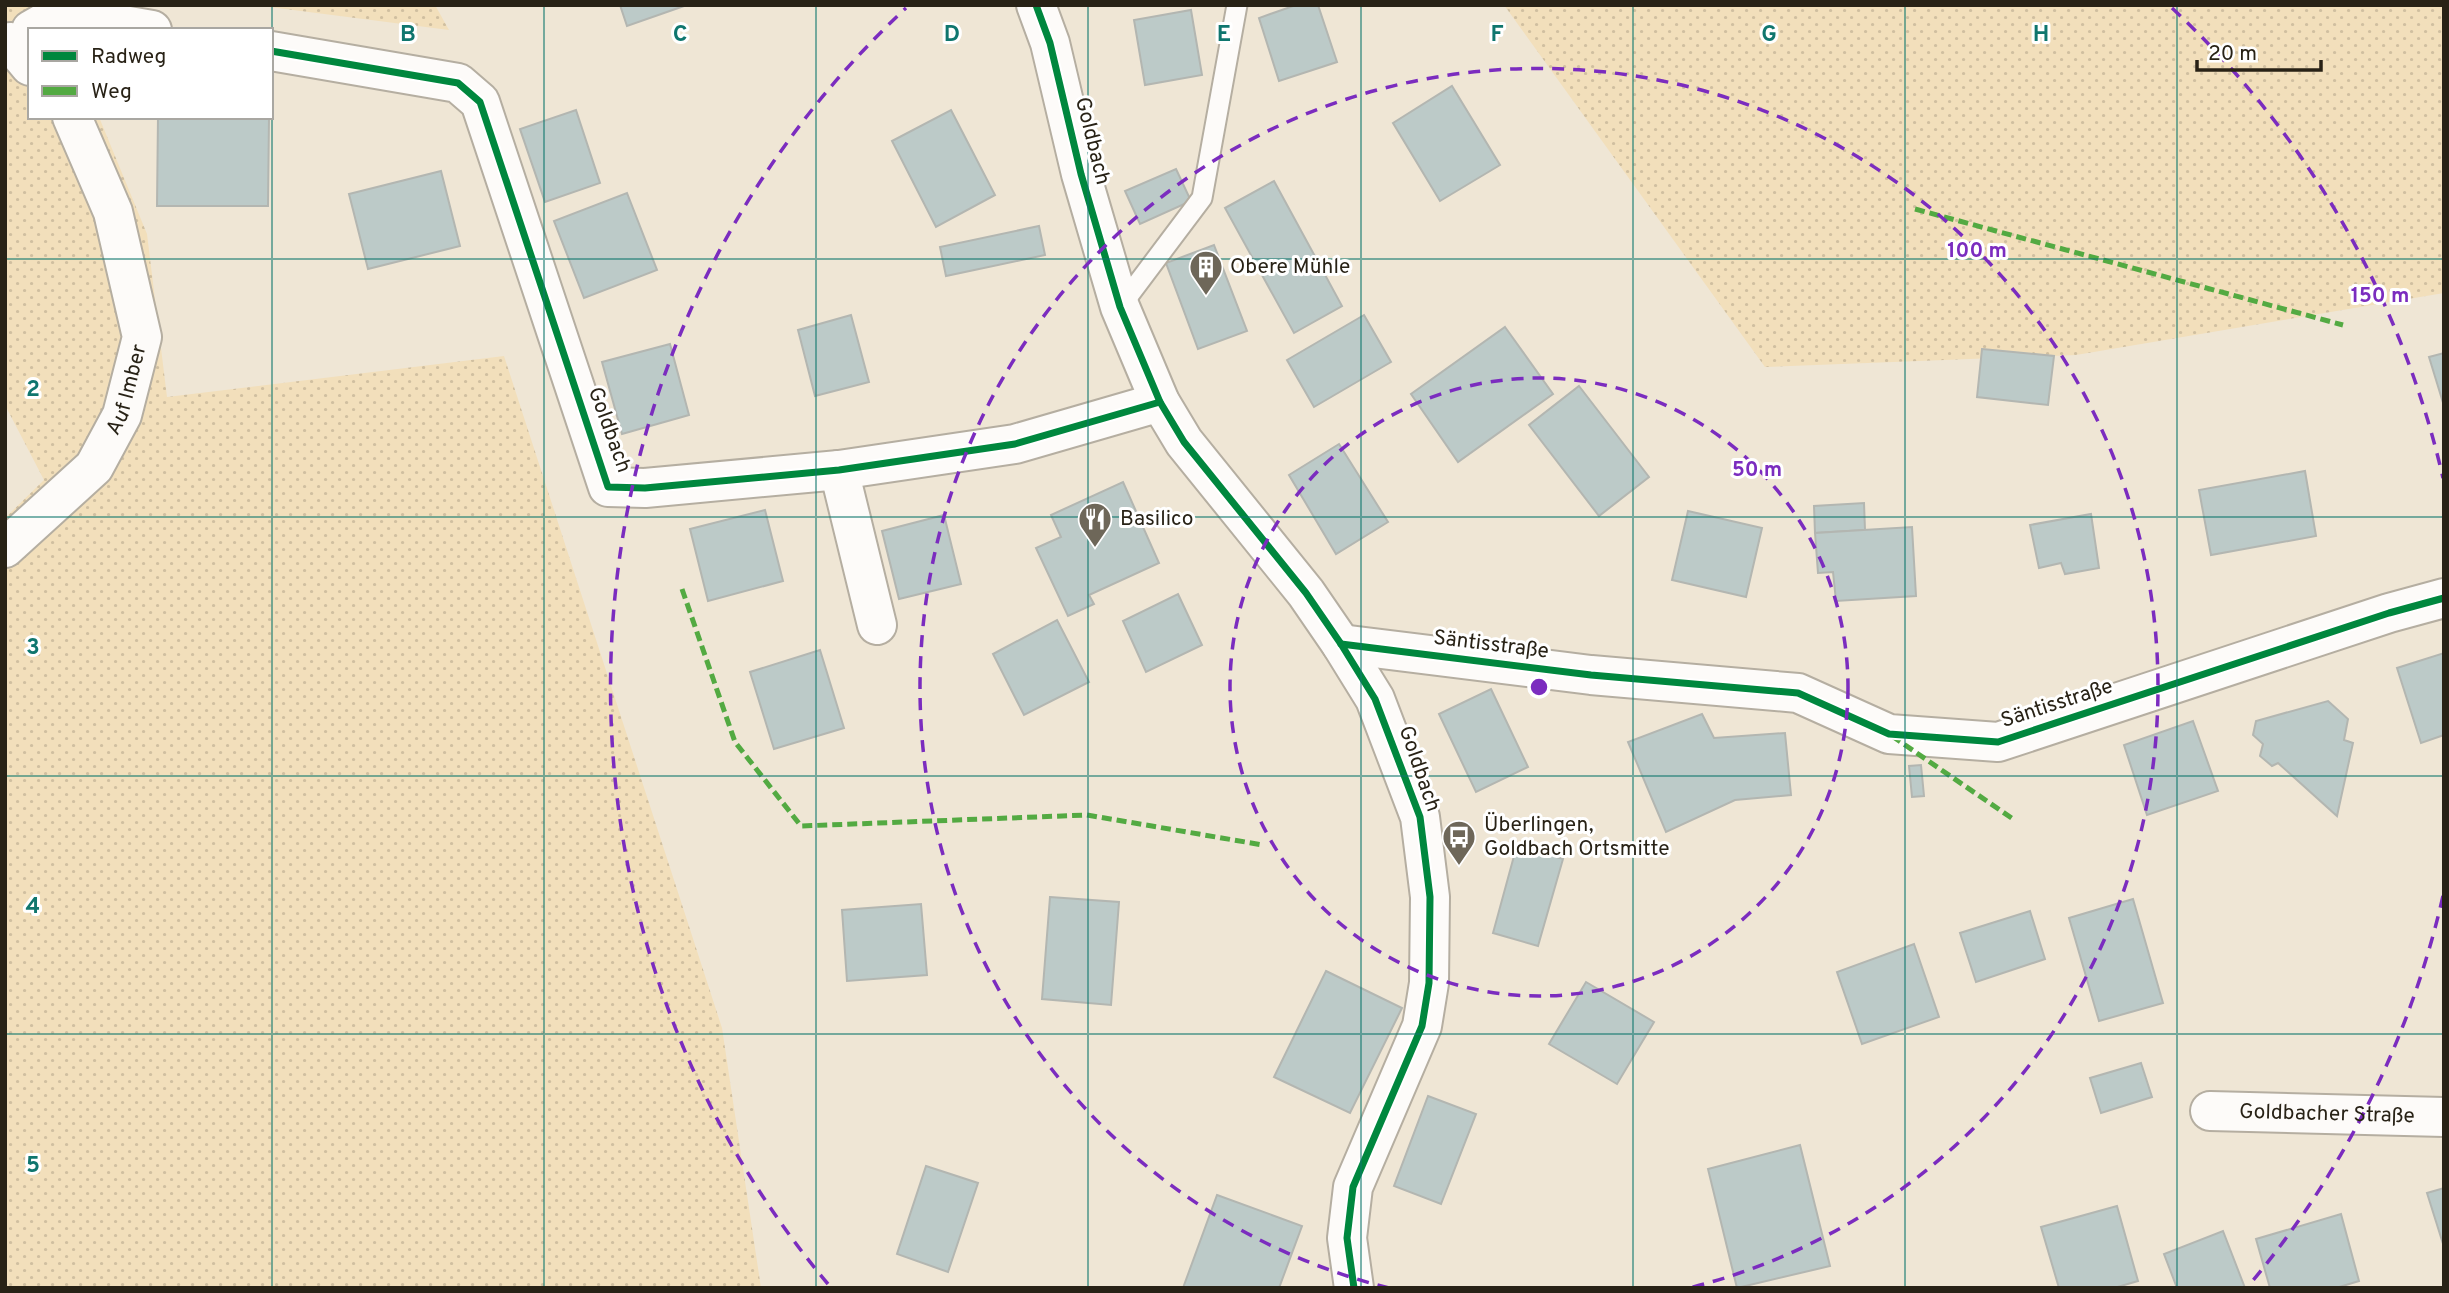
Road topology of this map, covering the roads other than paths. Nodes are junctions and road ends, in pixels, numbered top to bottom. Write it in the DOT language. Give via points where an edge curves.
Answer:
graph roads {
  1 [pos="1036,5"];
  2 [pos="1237,5"];
  3 [pos="41,28"];
  4 [pos="140,28"];
  5 [pos="273,51"];
  6 [pos="73,119"];
  7 [pos="1120,307"];
  8 [pos="1160,402"];
  9 [pos="839,470"];
  10 [pos="5,548"];
  11 [pos="2444,598"];
  12 [pos="877,625"];
  13 [pos="1341,643"];
  14 [pos="2210,1111"];
  15 [pos="2444,1117"];
  16 [pos="1354,1288"];
  1 -- 7 [label="street, Goldbach"];
  2 -- 7 [label="lane" via="1202,198"];
  3 -- 4 [label="street" via="59,14"];
  5 -- 9 [label="street, Goldbach" via="458,83 480,102 608,487 645,488"];
  6 -- 10 [label="street, Auf Imber" via="113,212 142,337 122,415 94,467"];
  7 -- 8 [label="street, Goldbach"];
  8 -- 9 [label="street, Goldbach" via="1015,444"];
  8 -- 13 [label="street, Goldbach" via="1184,442"];
  9 -- 12 [label="street"];
  11 -- 13 [label="street, Säntisstraße" via="1998,742 1889,734 1798,693 1591,675"];
  13 -- 16 [label="street, Goldbach" via="1375,699 1420,817 1430,897 1429,983 1422,1026 1353,1187 1347,1238"];
  14 -- 15 [label="street, Goldbacher Straße"];
}
